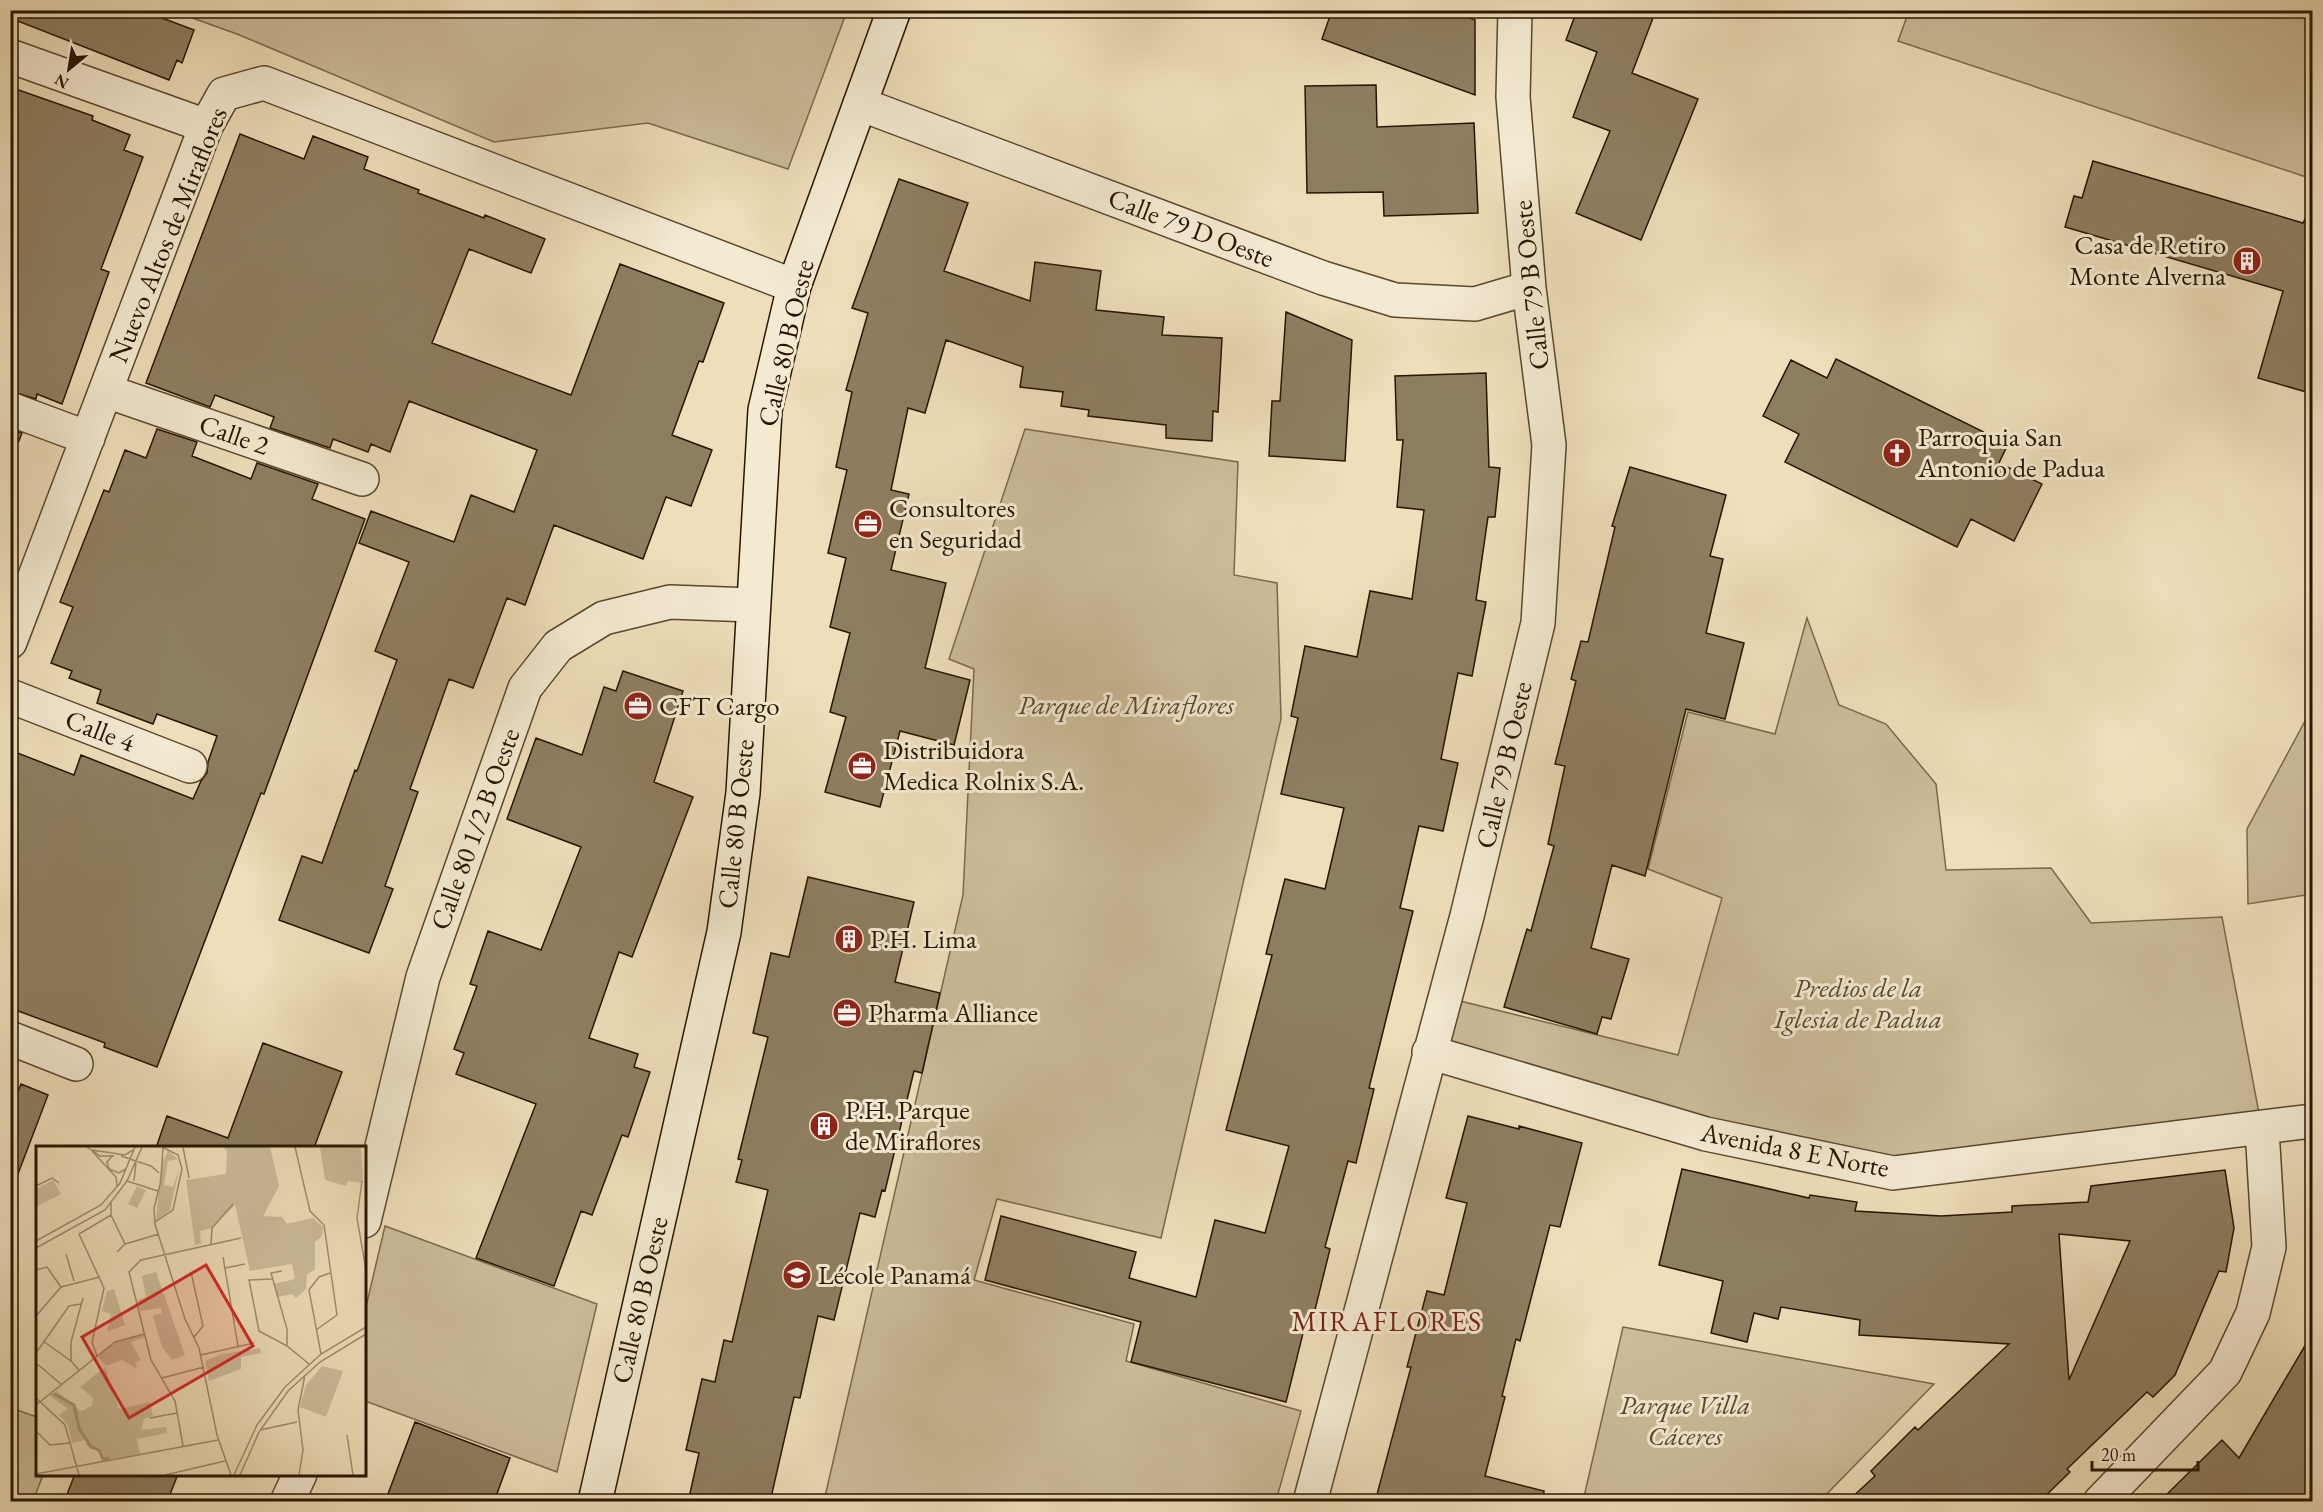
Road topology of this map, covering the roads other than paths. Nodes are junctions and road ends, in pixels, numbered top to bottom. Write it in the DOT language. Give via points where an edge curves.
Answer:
graph roads {
  1 [pos="894,10"];
  2 [pos="1515,10"];
  3 [pos="10,56"];
  4 [pos="860,104"];
  5 [pos="206,126"];
  6 [pos="794,286"];
  7 [pos="1529,288"];
  8 [pos="106,391"];
  9 [pos="10,409"];
  10 [pos="88,438"];
  11 [pos="362,479"];
  12 [pos="752,605"];
  13 [pos="10,642"];
  14 [pos="10,696"];
  15 [pos="190,766"];
  16 [pos="10,1038"];
  17 [pos="1430,1052"];
  18 [pos="76,1064"];
  19 [pos="2313,1121"];
  20 [pos="2262,1129"];
  21 [pos="366,1213"];
  22 [pos="299,1476"];
  23 [pos="288,1502"];
  24 [pos="595,1502"];
  25 [pos="1310,1502"];
  26 [pos="2100,1502"];
  1 -- 4 [label="street, Calle 80 B Oeste"];
  2 -- 7 [label="street, Calle 79 B Oeste" via="1513,97"];
  3 -- 5 [label="street"];
  4 -- 6 [label="street, Calle 80 B Oeste"];
  4 -- 7 [label="street, Calle 79 D Oeste" via="1312,274 1395,300 1475,304"];
  5 -- 6 [label="street, Nuevo Altos de Miraflores" via="225,94 264,83"];
  5 -- 8 [label="street, Nuevo Altos de Miraflores"];
  6 -- 12 [label="street, Calle 80 B Oeste" via="765,410"];
  7 -- 17 [label="street, Calle 79 B Oeste" via="1549,445 1538,623"];
  8 -- 10 [label="street, Nuevo Altos de Miraflores"];
  8 -- 11 [label="street, Calle 2"];
  9 -- 10 [label="street"];
  10 -- 13 [label="street, Nuevo Altos de Miraflores"];
  12 -- 21 [label="street, Calle 80 1/2 B Oeste" via="670,602 604,618 558,646 525,688 423,977"];
  12 -- 24 [label="street, Calle 80 B Oeste" via="743,793 724,932"];
  14 -- 15 [label="street, Calle 4"];
  16 -- 18 [label="street"];
  17 -- 20 [label="street, Avenida 8 E Norte" via="1706,1134 1893,1173"];
  17 -- 25 [label="street, Calle 79 B Oeste"];
  19 -- 20 [label="street, Avenida 8 E Norte"];
  20 -- 26 [label="street" via="2269,1247 2253,1313 2225,1372"];
  22 -- 23 [label="street"];
}
